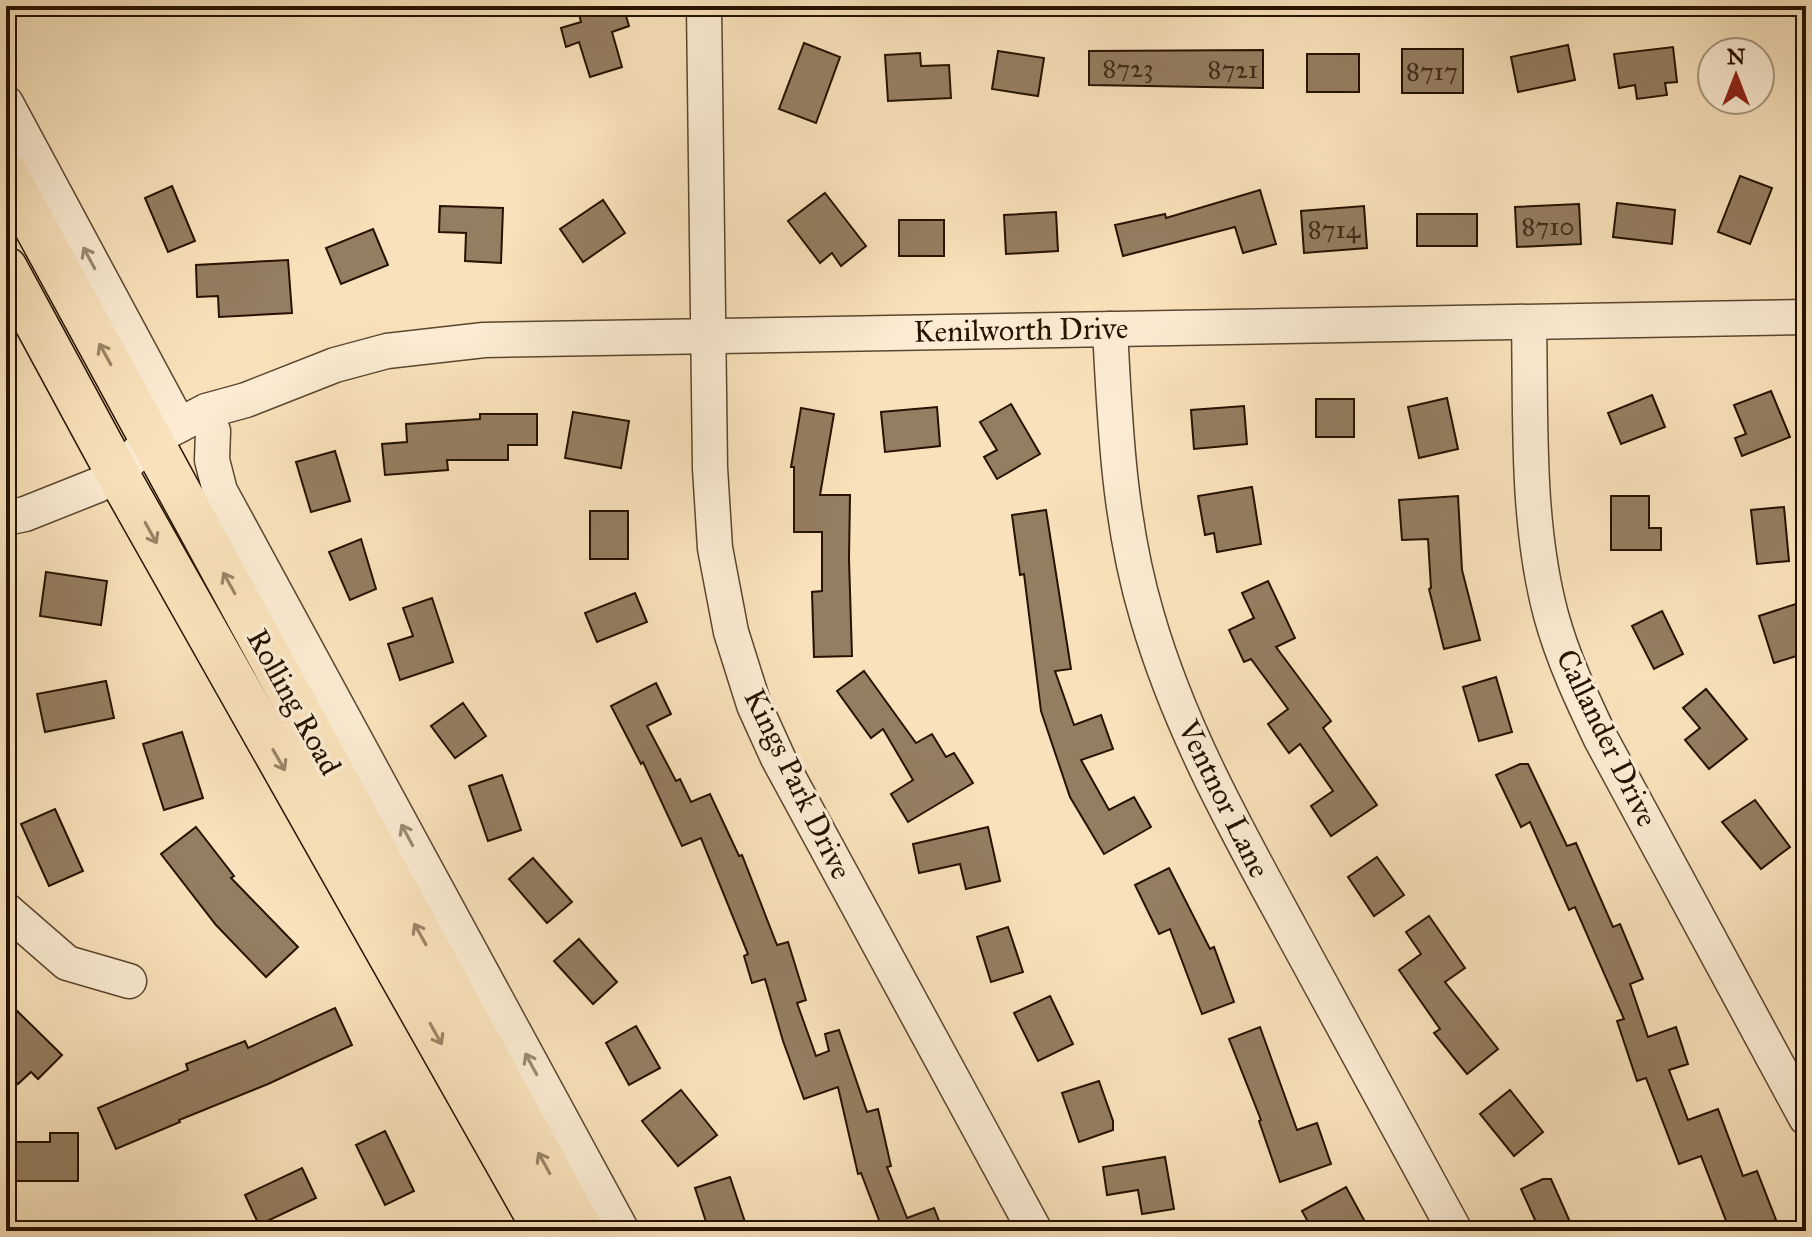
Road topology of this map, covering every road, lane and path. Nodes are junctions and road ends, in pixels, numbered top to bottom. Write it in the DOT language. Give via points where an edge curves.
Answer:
graph roads {
  1 [pos="704,6"];
  2 [pos="6,103"];
  3 [pos="6,173"];
  4 [pos="6,268"];
  5 [pos="1806,317"];
  6 [pos="1529,323"];
  7 [pos="1110,329"];
  8 [pos="708,336"];
  9 [pos="246,400"];
  10 [pos="213,431"];
  11 [pos="165,443"];
  12 [pos="117,473"];
  13 [pos="6,518"];
  14 [pos="6,910"];
  15 [pos="129,981"];
  16 [pos="1806,1118"];
  17 [pos="545,1231"];
  18 [pos="582,1231"];
  19 [pos="622,1231"];
  20 [pos="1035,1231"];
  21 [pos="1455,1231"];
  1 -- 8 [label="street, Kings Park Drive"];
  11 -- 2 [label="street, Rolling Road, one-way"];
  11 -- 3 [label="main road, Rolling Road, one-way"];
  4 -- 12 [label="main road, Rolling Road"];
  5 -- 6 [label="street, Kenilworth Drive"];
  6 -- 7 [label="street, Kenilworth Drive"];
  6 -- 16 [label="street, Callander Drive" via="1536,539 1551,614 1571,675"];
  7 -- 8 [label="street, Kenilworth Drive"];
  7 -- 21 [label="street, Ventnor Lane" via="1117,464 1127,535 1147,616 1183,718 1227,811"];
  8 -- 9 [label="street, Kenilworth Drive" via="431,344 335,365"];
  8 -- 20 [label="street, Kings Park Drive" via="715,548 731,632 754,705 785,772"];
  9 -- 10 [label="street, Kenilworth Drive"];
  9 -- 11 [label="street, Kenilworth Drive" via="206,411"];
  10 -- 11 [label="street, Kenilworth Drive"];
  19 -- 10 [label="street, Rolling Road, one-way" via="220,491 212,460"];
  11 -- 12 [label="street, Kenilworth Drive"];
  18 -- 11 [label="main road, Rolling Road, one-way"];
  12 -- 13 [label="street, Kenilworth Drive" via="71,497"];
  12 -- 17 [label="main road, Rolling Road, one-way"];
  14 -- 15 [label="street" via="67,963"];
}
